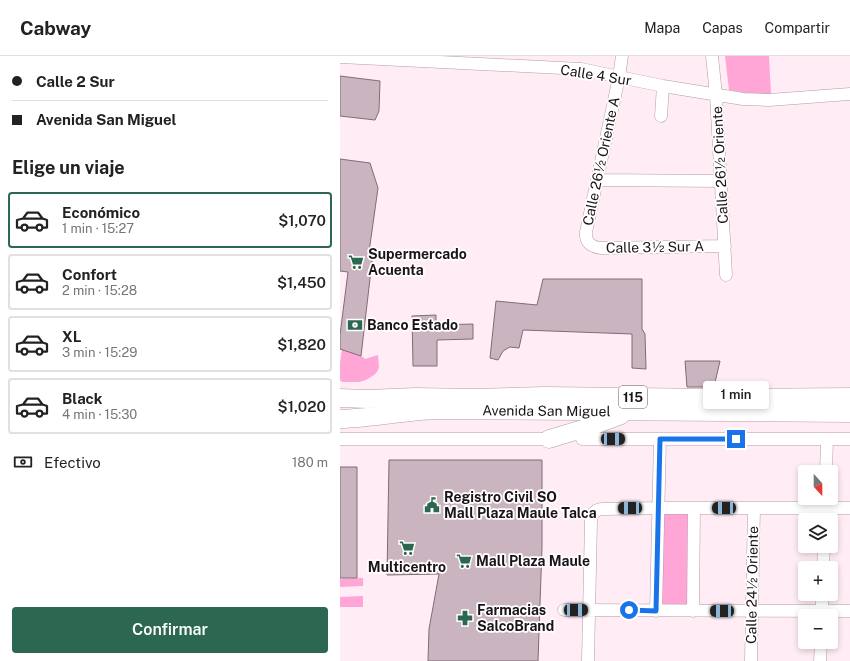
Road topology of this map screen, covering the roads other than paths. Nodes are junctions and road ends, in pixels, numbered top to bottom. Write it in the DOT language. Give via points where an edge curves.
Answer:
graph roads {
  1 [pos="622,56"];
  2 [pos="712,56"];
  3 [pos="340,57"];
  4 [pos="370,58"];
  5 [pos="427,58"];
  6 [pos="489,60"];
  7 [pos="619,77"];
  8 [pos="663,86"];
  9 [pos="850,94"];
  10 [pos="716,95"];
  11 [pos="661,116"];
  12 [pos="597,180"];
  13 [pos="721,181"];
  14 [pos="587,242"];
  15 [pos="725,246"];
  16 [pos="726,275"];
  17 [pos="850,397"];
  18 [pos="340,398"];
  19 [pos="630,411"];
  20 [pos="850,413"];
  21 [pos="340,419"];
  22 [pos="340,438"];
  23 [pos="550,439"];
  24 [pos="582,439"];
  25 [pos="660,439"];
  26 [pos="827,439"];
  27 [pos="850,439"];
  28 [pos="826,465"];
  29 [pos="658,508"];
  30 [pos="694,508"];
  31 [pos="754,508"];
  32 [pos="850,508"];
  33 [pos="825,509"];
  34 [pos="564,610"];
  35 [pos="588,610"];
  36 [pos="656,611"];
  37 [pos="693,611"];
  38 [pos="752,611"];
  39 [pos="850,611"];
  40 [pos="838,612"];
  41 [pos="798,613"];
  42 [pos="821,649"];
  43 [pos="588,661"];
  44 [pos="750,661"];
  45 [pos="820,661"];
  1 -- 7 [label="street, Calle 26½ Oriente A"];
  2 -- 10 [label="street, Calle 26½ Oriente"];
  3 -- 4 [label="street, Calle 4 Sur"];
  4 -- 5 [label="street, Calle 4 Sur"];
  5 -- 6 [label="street, Calle 4 Sur"];
  6 -- 7 [label="street, Calle 4 Sur" via="581,69"];
  7 -- 8 [label="street, Calle 4 Sur"];
  7 -- 12 [label="street, Calle 26½ Oriente A"];
  8 -- 10 [label="street, Calle 4 Sur"];
  8 -- 11 [label="street"];
  9 -- 10 [label="street, Calle 4 Sur" via="769,100"];
  10 -- 13 [label="street, Calle 26½ Oriente"];
  12 -- 13 [label="street"];
  12 -- 14 [label="street, Calle 26½ Oriente A" via="585,235"];
  13 -- 15 [label="street, Calle 26½ Oriente"];
  14 -- 15 [label="street, Calle 3½ Sur A" via="593,247 601,248"];
  15 -- 16 [label="street, Calle 26½ Oriente"];
  17 -- 18 [label="highway, Avenida San Miguel / 115"];
  19 -- 20 [label="highway, Avenida San Miguel / 115"];
  19 -- 21 [label="highway, Avenida San Miguel / 115" via="431,410"];
  19 -- 23 [label="highway"];
  22 -- 23 [label="street, Avenida San Miguel"];
  24 -- 25 [label="street, Avenida San Miguel"];
  25 -- 26 [label="street, Avenida San Miguel"];
  25 -- 29 [label="street"];
  26 -- 27 [label="street, Avenida San Miguel"];
  26 -- 28 [label="street"];
  29 -- 30 [label="street"];
  29 -- 35 [label="street" via="600,509 594,512 591,517"];
  29 -- 36 [label="street"];
  30 -- 31 [label="street"];
  30 -- 37 [label="street"];
  31 -- 33 [label="street"];
  31 -- 38 [label="street, Calle 24½ Oriente"];
  32 -- 33 [label="street"];
  34 -- 35 [label="street"];
  35 -- 36 [label="street"];
  35 -- 43 [label="street"];
  36 -- 37 [label="street"];
  37 -- 38 [label="street"];
  38 -- 41 [label="street"];
  38 -- 44 [label="street, Calle 24½ Oriente"];
  39 -- 40 [label="street"];
  42 -- 45 [label="street"];
}
